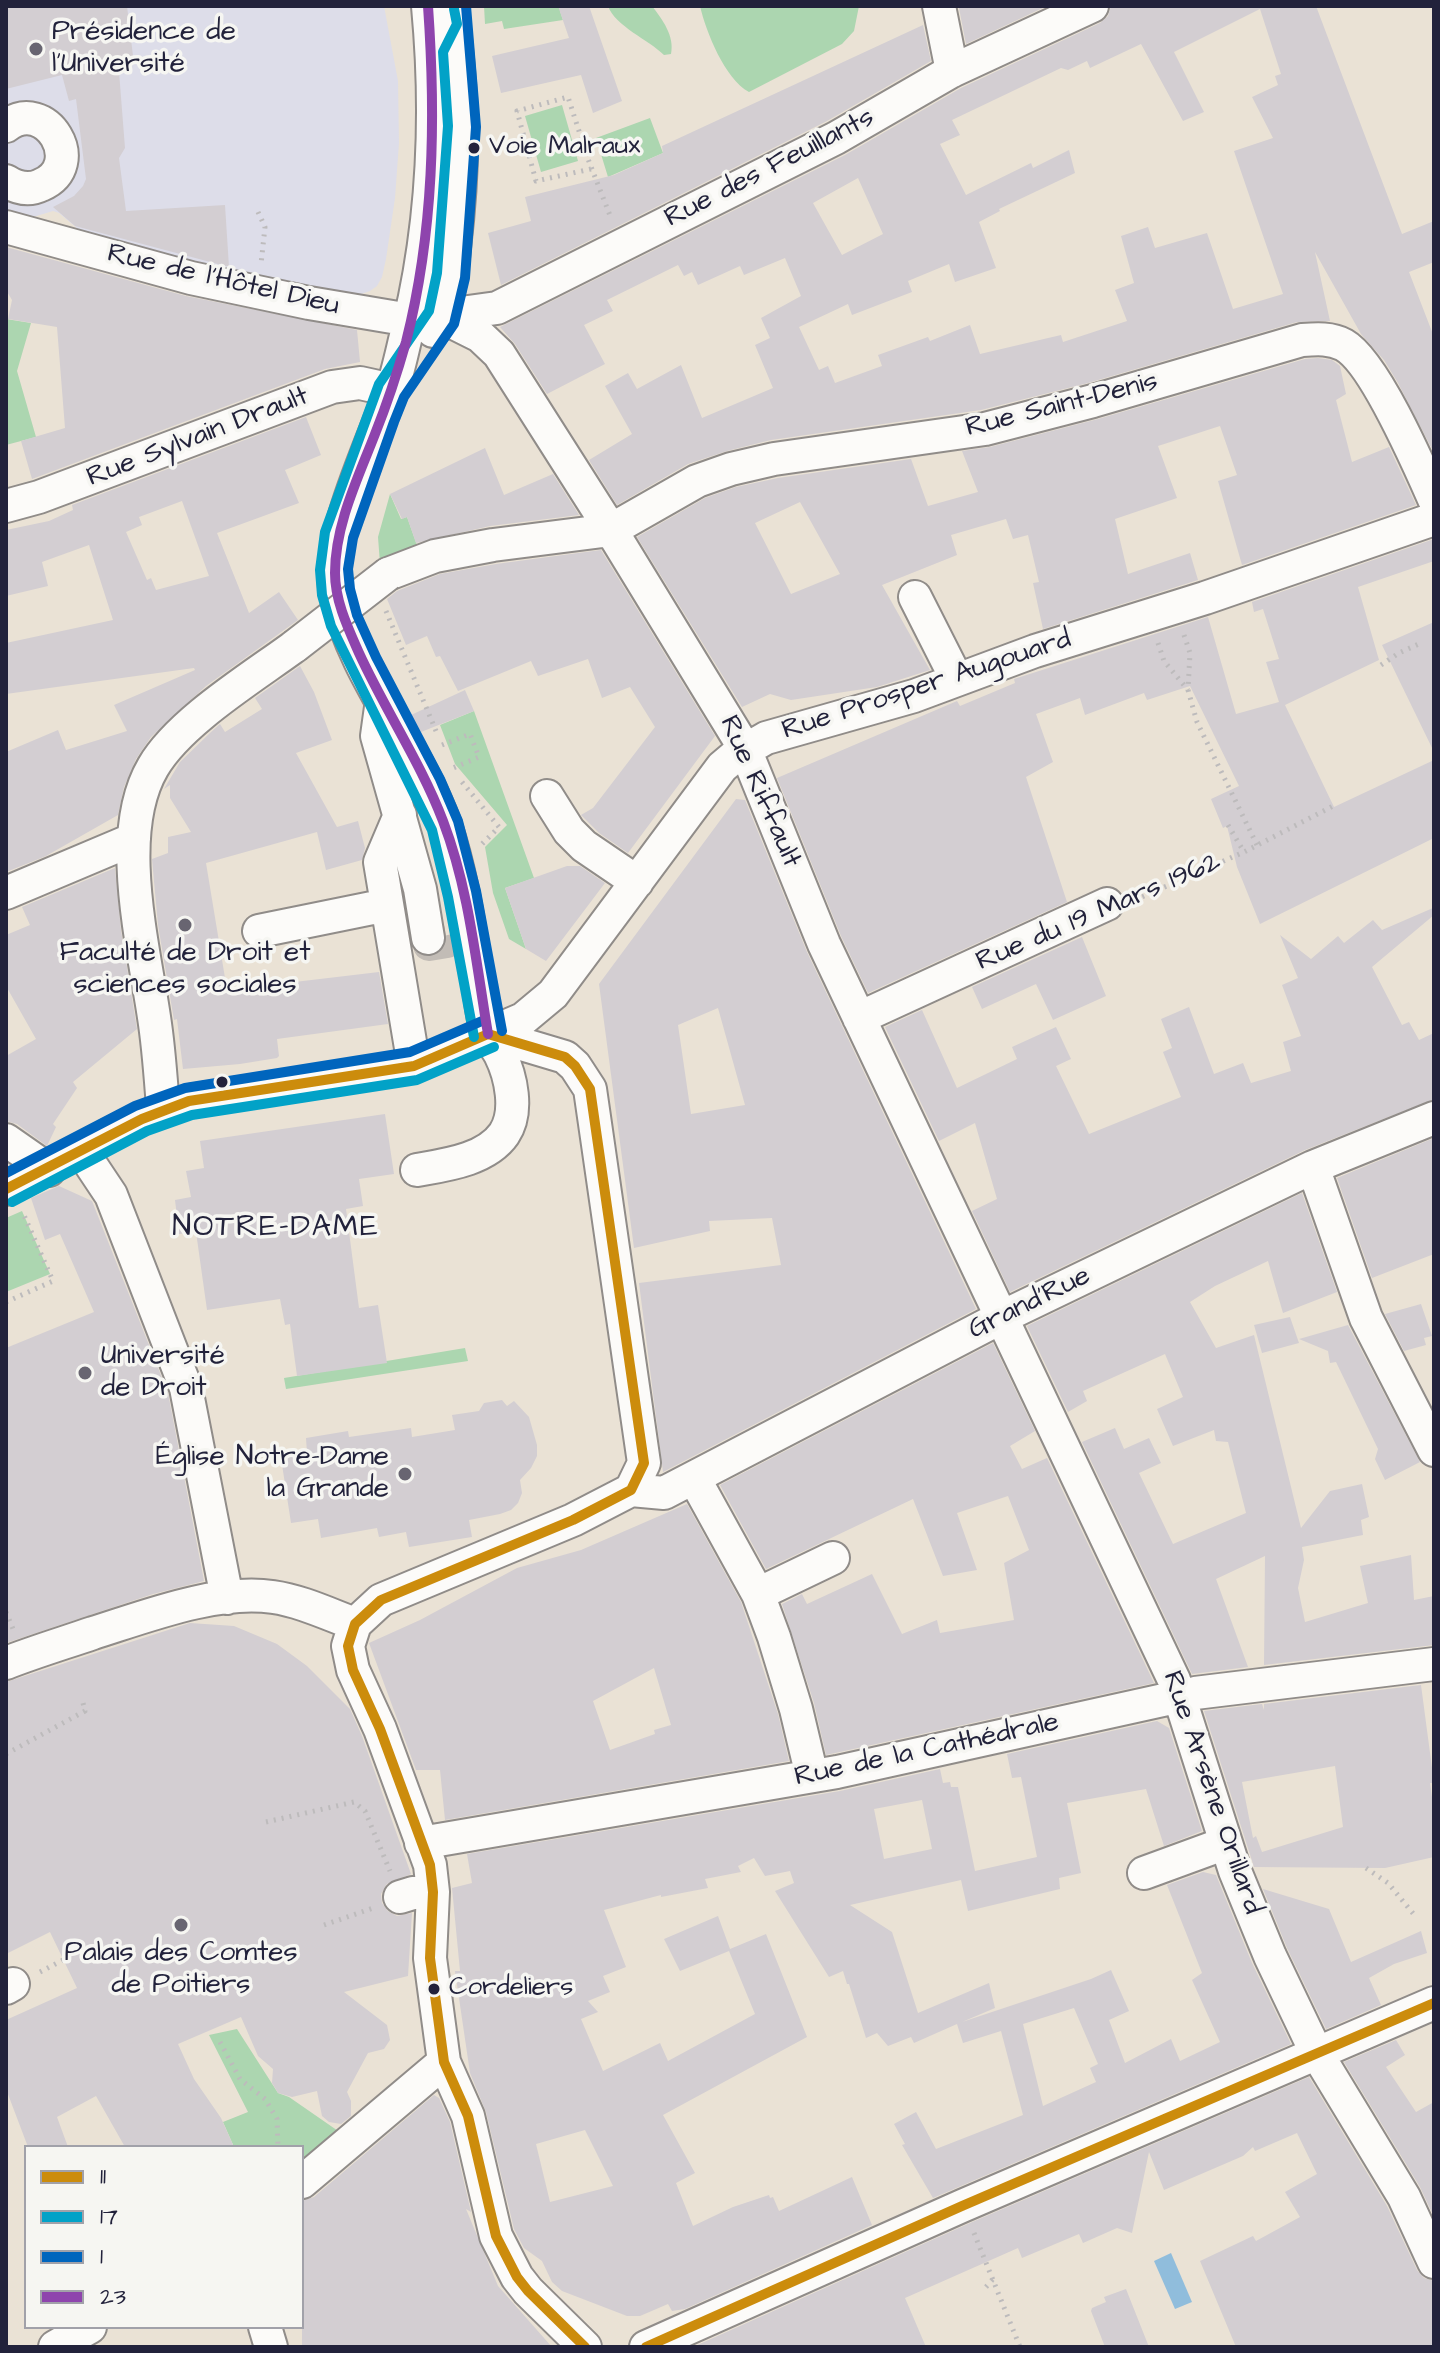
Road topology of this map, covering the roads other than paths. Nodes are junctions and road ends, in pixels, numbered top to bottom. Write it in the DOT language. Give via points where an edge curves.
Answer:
graph roads {
  1 [pos="428,6"];
  2 [pos="452,6"];
  3 [pos="939,6"];
  4 [pos="1092,6"];
  5 [pos="952,71"];
  6 [pos="6,126"];
  7 [pos="21,184"];
  8 [pos="6,227"];
  9 [pos="54,241"];
  10 [pos="442,317"];
  11 [pos="410,320"];
  12 [pos="392,390"];
  13 [pos="1434,499"];
  14 [pos="6,506"];
  15 [pos="1434,519"];
  16 [pos="611,530"];
  17 [pos="915,597"];
  18 [pos="957,680"];
  19 [pos="382,700"];
  20 [pos="745,749"];
  21 [pos="440,777"];
  22 [pos="547,796"];
  23 [pos="400,815"];
  24 [pos="134,839"];
  25 [pos="637,882"];
  26 [pos="6,893"];
  27 [pos="1107,904"];
  28 [pos="387,905"];
  29 [pos="259,931"];
  30 [pos="859,1018"];
  31 [pos="488,1034"];
  32 [pos="414,1066"];
  33 [pos="163,1108"];
  34 [pos="1434,1118"];
  35 [pos="6,1140"];
  36 [pos="81,1150"];
  37 [pos="1313,1167"];
  38 [pos="49,1170"];
  39 [pos="417,1170"];
  40 [pos="9,1188"];
  41 [pos="1002,1317"];
  42 [pos="1434,1450"];
  43 [pos="694,1478"];
  44 [pos="631,1490"];
  45 [pos="833,1558"];
  46 [pos="758,1594"];
  47 [pos="227,1598"];
  48 [pos="355,1624"];
  49 [pos="6,1663"];
  50 [pos="1434,1664"];
  51 [pos="1171,1698"];
  52 [pos="812,1776"];
  53 [pos="421,1843"];
  54 [pos="1226,1843"];
  55 [pos="1144,1873"];
  56 [pos="433,1892"];
  57 [pos="400,1897"];
  58 [pos="1434,2003"];
  59 [pos="1316,2052"];
  60 [pos="444,2062"];
  61 [pos="437,2097"];
  62 [pos="304,2180"];
  63 [pos="1434,2262"];
  64 [pos="86,2329"];
  65 [pos="55,2347"];
  66 [pos="585,2347"];
  67 [pos="646,2347"];
  1 -- 11 [label="street" via="433,147 428,215"];
  2 -- 10 [label="street" via="462,126 456,234"];
  3 -- 5 [label="street"];
  4 -- 5 [label="street, Rue des Feuillants"];
  5 -- 10 [label="street, Rue des Feuillants" via="836,138 497,308"];
  6 -- 7 [label="street" via="23,118 46,123 63,152 56,174"];
  7 -- 9 [label="street" via="43,214"];
  8 -- 9 [label="street, Rue de l'Hôtel Dieu"];
  9 -- 11 [label="street, Rue de l'Hôtel Dieu" via="231,287"];
  10 -- 11 [label="street, Rue de l'Hôtel Dieu"];
  10 -- 12 [label="street"];
  10 -- 16 [label="street, Rue Riffault" via="480,336 499,354"];
  11 -- 12 [label="street"];
  12 -- 14 [label="street, Rue Sylvain Drault" via="360,383 332,387"];
  12 -- 19 [label="street" via="339,535 334,569 344,620"];
  13 -- 16 [label="street, Rue Saint-Denis" via="1390,407 1357,355 1337,342 1315,339 985,429 731,469 697,481"];
  15 -- 18 [label="street, Rue Prosper Augouard"];
  16 -- 20 [label="street, Rue Riffault"];
  16 -- 24 [label="street, bridge" via="435,556 381,579 169,745 139,797"];
  17 -- 18 [label="street"];
  18 -- 20 [label="street, Rue Prosper Augouard"];
  19 -- 21 [label="street"];
  19 -- 23 [label="street" via="377,736"];
  20 -- 25 [label="street, Rue Prosper Augouard" via="722,767"];
  20 -- 30 [label="street, Rue Riffault"];
  21 -- 23 [label="street" via="416,809 436,936"];
  21 -- 31 [label="street"];
  22 -- 25 [label="street" via="584,846"];
  23 -- 28 [label="street" via="380,862"];
  24 -- 26 [label="street"];
  24 -- 33 [label="street" via="137,913"];
  25 -- 31 [label="street, Rue Prosper Augouard" via="546,1001 523,1019"];
  27 -- 30 [label="street, Rue du 19 Mars 1962"];
  28 -- 29 [label="street"];
  28 -- 32 [label="street"];
  30 -- 41 [label="street, Rue Riffault"];
  31 -- 32 [label="street, Rue Prosper Augouard"];
  31 -- 39 [label="street" via="511,1089 505,1133 481,1152"];
  31 -- 44 [label="street" via="565,1057 590,1089 644,1463"];
  32 -- 33 [label="street, Rue Prosper Augouard"];
  33 -- 36 [label="street, Rue Prosper Augouard"];
  34 -- 37 [label="street, Grand'Rue"];
  35 -- 38 [label="street"];
  36 -- 38 [label="street, Rue Prosper Augouard"];
  36 -- 47 [label="street" via="111,1195 186,1388"];
  37 -- 41 [label="street, Grand'Rue"];
  37 -- 42 [label="street" via="1366,1318"];
  38 -- 40 [label="street, Rue Prosper Augouard"];
  41 -- 43 [label="street, Grand'Rue"];
  41 -- 51 [label="street, Rue Arsène Orillard" via="1174,1680"];
  43 -- 44 [label="street, Grand'Rue" via="664,1493"];
  43 -- 46 [label="street"];
  44 -- 48 [label="street" via="573,1520 381,1600"];
  45 -- 46 [label="street"];
  46 -- 52 [label="street"];
  47 -- 48 [label="street" via="249,1595 294,1602"];
  47 -- 49 [label="street" via="138,1618"];
  48 -- 53 [label="street" via="348,1646 353,1670"];
  50 -- 51 [label="street, Rue de la Cathédrale"];
  51 -- 52 [label="street, Rue de la Cathédrale"];
  51 -- 54 [label="street, Rue Arsène Orillard"];
  52 -- 53 [label="street, Rue de la Cathédrale"];
  53 -- 56 [label="street"];
  54 -- 55 [label="street"];
  54 -- 59 [label="street, Rue Arsène Orillard" via="1270,1956"];
  56 -- 57 [label="street"];
  56 -- 60 [label="street" via="430,1958"];
  58 -- 59 [label="street"];
  59 -- 63 [label="street, Rue Arsène Orillard" via="1404,2197"];
  59 -- 67 [label="street"];
  60 -- 61 [label="street"];
  60 -- 62 [label="street"];
  60 -- 66 [label="street" via="468,2116 505,2256 528,2291"];
  64 -- 65 [label="street"];
}
